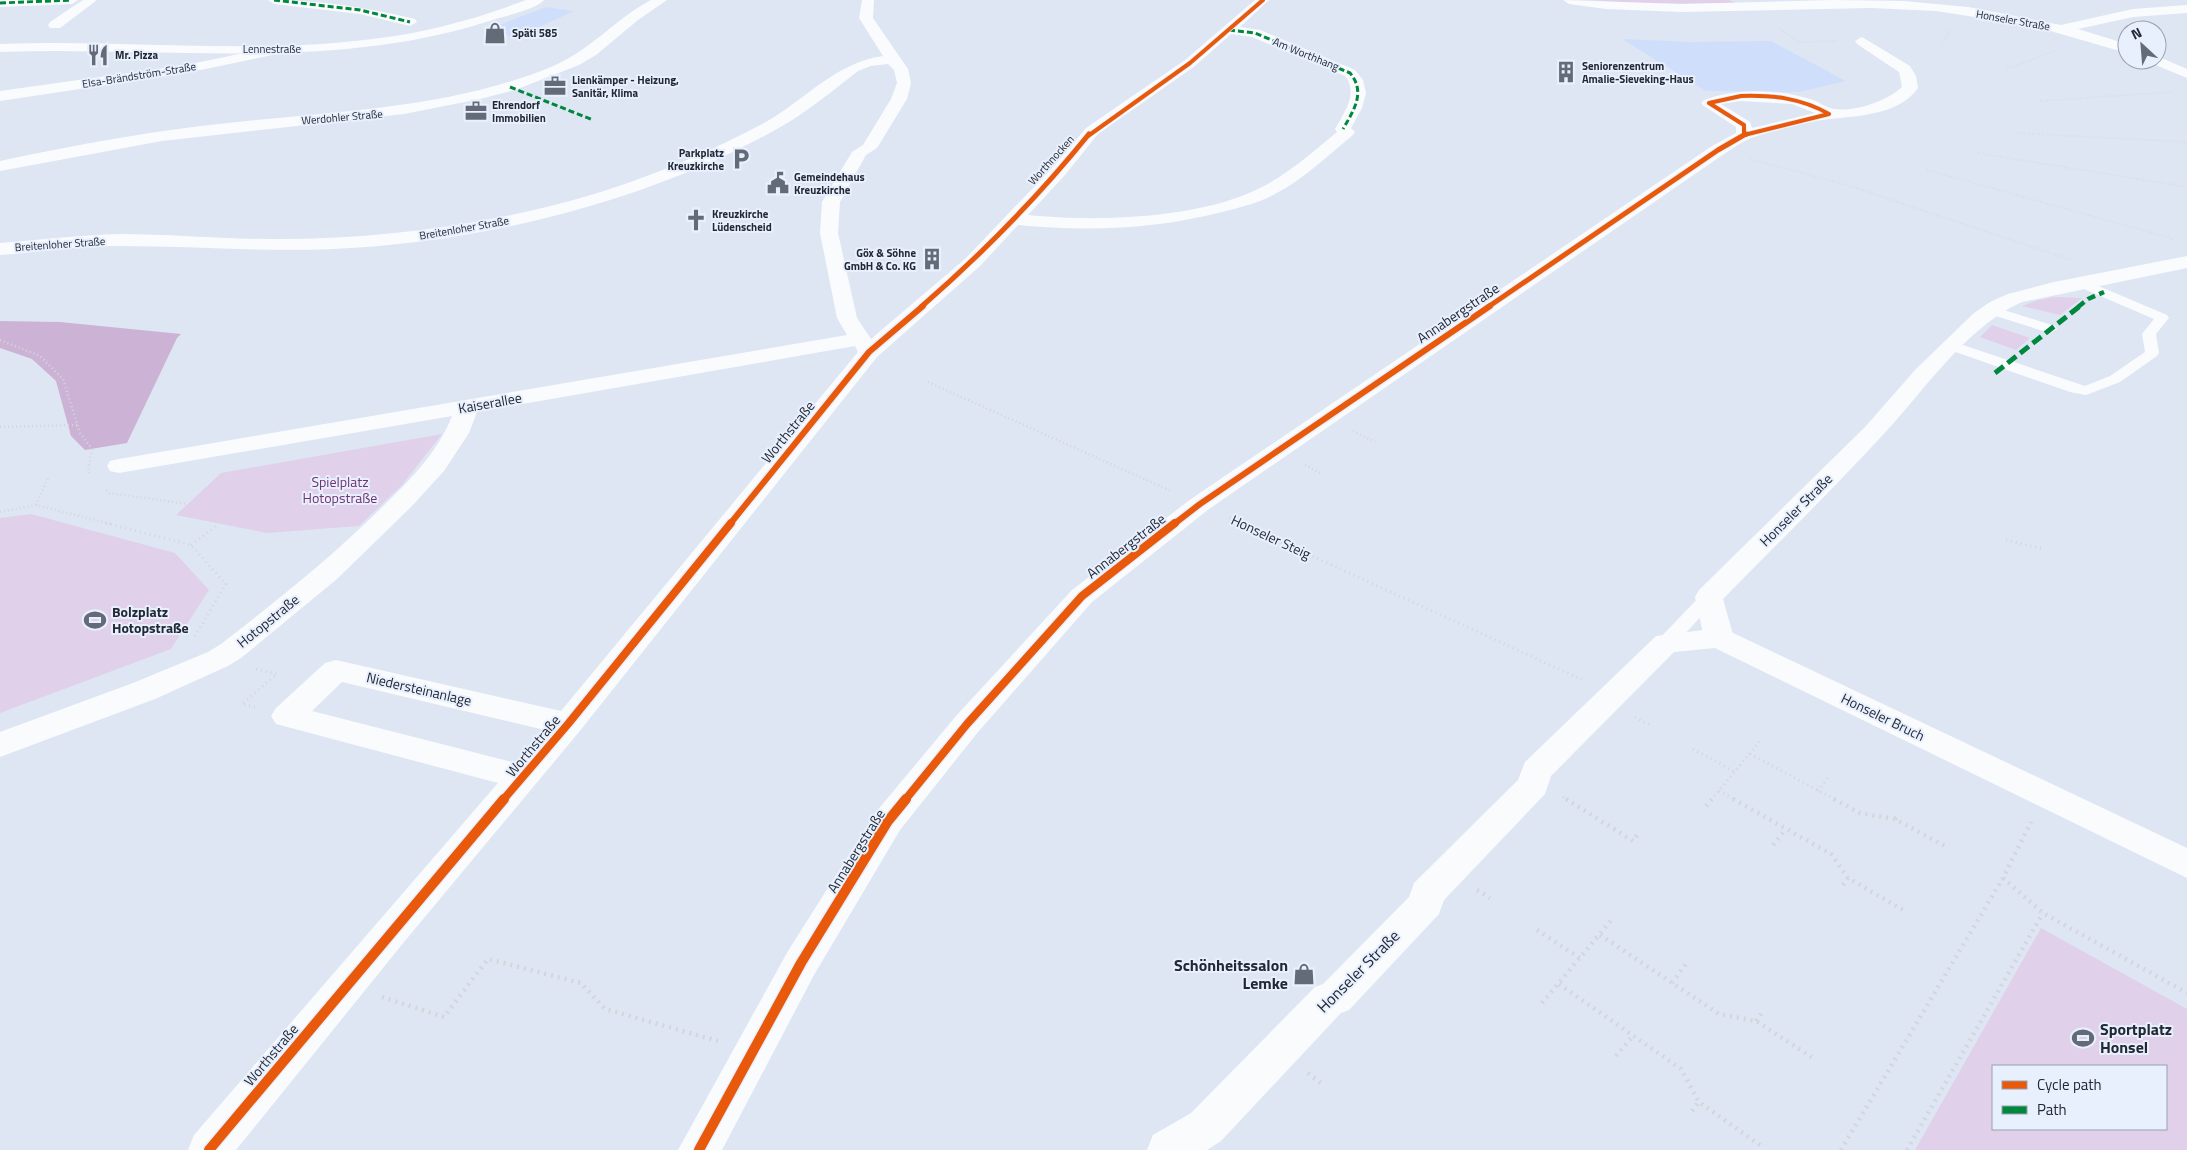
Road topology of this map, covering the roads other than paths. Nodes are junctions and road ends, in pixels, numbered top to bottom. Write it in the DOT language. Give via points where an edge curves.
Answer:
graph roads {
  1 [pos="72,0"];
  2 [pos="91,0"];
  3 [pos="274,0"];
  4 [pos="380,0"];
  5 [pos="538,0"];
  6 [pos="661,0"];
  7 [pos="868,0"];
  8 [pos="1264,0"];
  9 [pos="1569,0"];
  10 [pos="1751,3"];
  11 [pos="0,4"];
  12 [pos="2187,9"];
  13 [pos="360,10"];
  14 [pos="410,22"];
  15 [pos="55,25"];
  16 [pos="2061,29"];
  17 [pos="1229,30"];
  18 [pos="1862,41"];
  19 [pos="2117,45"];
  20 [pos="0,48"];
  21 [pos="277,50"];
  22 [pos="892,59"];
  23 [pos="2167,65"];
  24 [pos="2187,74"];
  25 [pos="0,96"];
  26 [pos="1829,114"];
  27 [pos="1744,135"];
  28 [pos="0,166"];
  29 [pos="1012,219"];
  30 [pos="0,249"];
  31 [pos="2183,252"];
  32 [pos="2082,283"];
  33 [pos="1991,310"];
  34 [pos="2050,329"];
  35 [pos="865,346"];
  36 [pos="1952,346"];
  37 [pos="467,407"];
  38 [pos="119,466"];
  39 [pos="1709,597"];
  40 [pos="1719,638"];
  41 [pos="1666,643"];
  42 [pos="568,724"];
  43 [pos="0,745"];
  44 [pos="522,777"];
  45 [pos="2187,864"];
  46 [pos="209,1150"];
  47 [pos="699,1150"];
  48 [pos="1168,1150"];
  1 -- 11 [label="street"];
  2 -- 15 [label="street"];
  3 -- 13 [label="street"];
  4 -- 13 [label="street"];
  5 -- 21 [label="street, Lennestraße" via="473,24 414,37 347,46"];
  6 -- 28 [label="street, Werdohler Straße" via="575,61 544,75 475,97 385,113 182,133"];
  7 -- 22 [label="street" via="866,18"];
  8 -- 17 [label="street, Worthnocken"];
  9 -- 10 [label="street, Honseler Straße" via="1650,8"];
  10 -- 16 [label="street, Honseler Straße" via="1897,5 1968,12"];
  12 -- 16 [label="street" via="2133,14"];
  13 -- 14 [label="street"];
  16 -- 19 [label="street, Honseler Straße"];
  17 -- 29 [label="street, Worthnocken" via="1190,63 1092,131"];
  17 -- 29 [label="street, Am Worthhang" via="1255,33 1350,73 1360,85 1361,92 1345,130 1291,177 1266,192 1235,203 1184,216 1130,224 1068,224"];
  18 -- 26 [label="street, Annabergstraße" via="1905,69 1910,88 1888,103 1839,115"];
  20 -- 21 [label="street, Lennestraße" via="71,46"];
  21 -- 25 [label="street, Elsa-Brändström-Straße" via="186,69"];
  22 -- 30 [label="street, Breitenloher Straße" via="853,68 786,117 697,161 589,201 513,219 425,235 336,243 269,246 119,240"];
  22 -- 35 [label="street" via="901,69 904,83 899,99 869,148 860,152 830,202 829,210 829,233 847,318"];
  23 -- 24 [label="street"];
  26 -- 27 [label="street, Annabergstraße"];
  26 -- 27 [label="street" via="1810,103 1785,98 1726,98 1709,102 1744,125"];
  27 -- 47 [label="street, Annabergstraße" via="1200,504 1082,596 967,724 888,821 801,963"];
  29 -- 35 [label="street, Worthnocken" via="973,262"];
  31 -- 32 [label="street, Honseler Straße" via="2115,276"];
  32 -- 33 [label="street, Honseler Straße" via="2015,298"];
  32 -- 36 [label="lane" via="2162,318 2149,334 2152,353 2115,379 2086,391 2070,388"];
  33 -- 34 [label="lane"];
  33 -- 36 [label="street, Honseler Straße"];
  35 -- 37 [label="street, Kaiserallee"];
  35 -- 42 [label="street, Worthstraße"];
  36 -- 39 [label="street, Honseler Straße" via="1860,445"];
  37 -- 38 [label="street, Kaiserallee"];
  37 -- 43 [label="street, Hotopstraße" via="456,436 414,491 251,636 218,659 144,691"];
  39 -- 40 [label="street"];
  39 -- 41 [label="lane"];
  40 -- 41 [label="street"];
  40 -- 45 [label="street, Honseler Bruch"];
  41 -- 48 [label="street, Honseler Straße" via="1536,771 1533,785 1427,894 1426,903 1335,998 1329,999 1206,1127"];
  42 -- 44 [label="street, Worthstraße"];
  42 -- 44 [label="street, Niedersteinanlage" via="336,670 287,716"];
  44 -- 46 [label="street, Worthstraße"];
}
